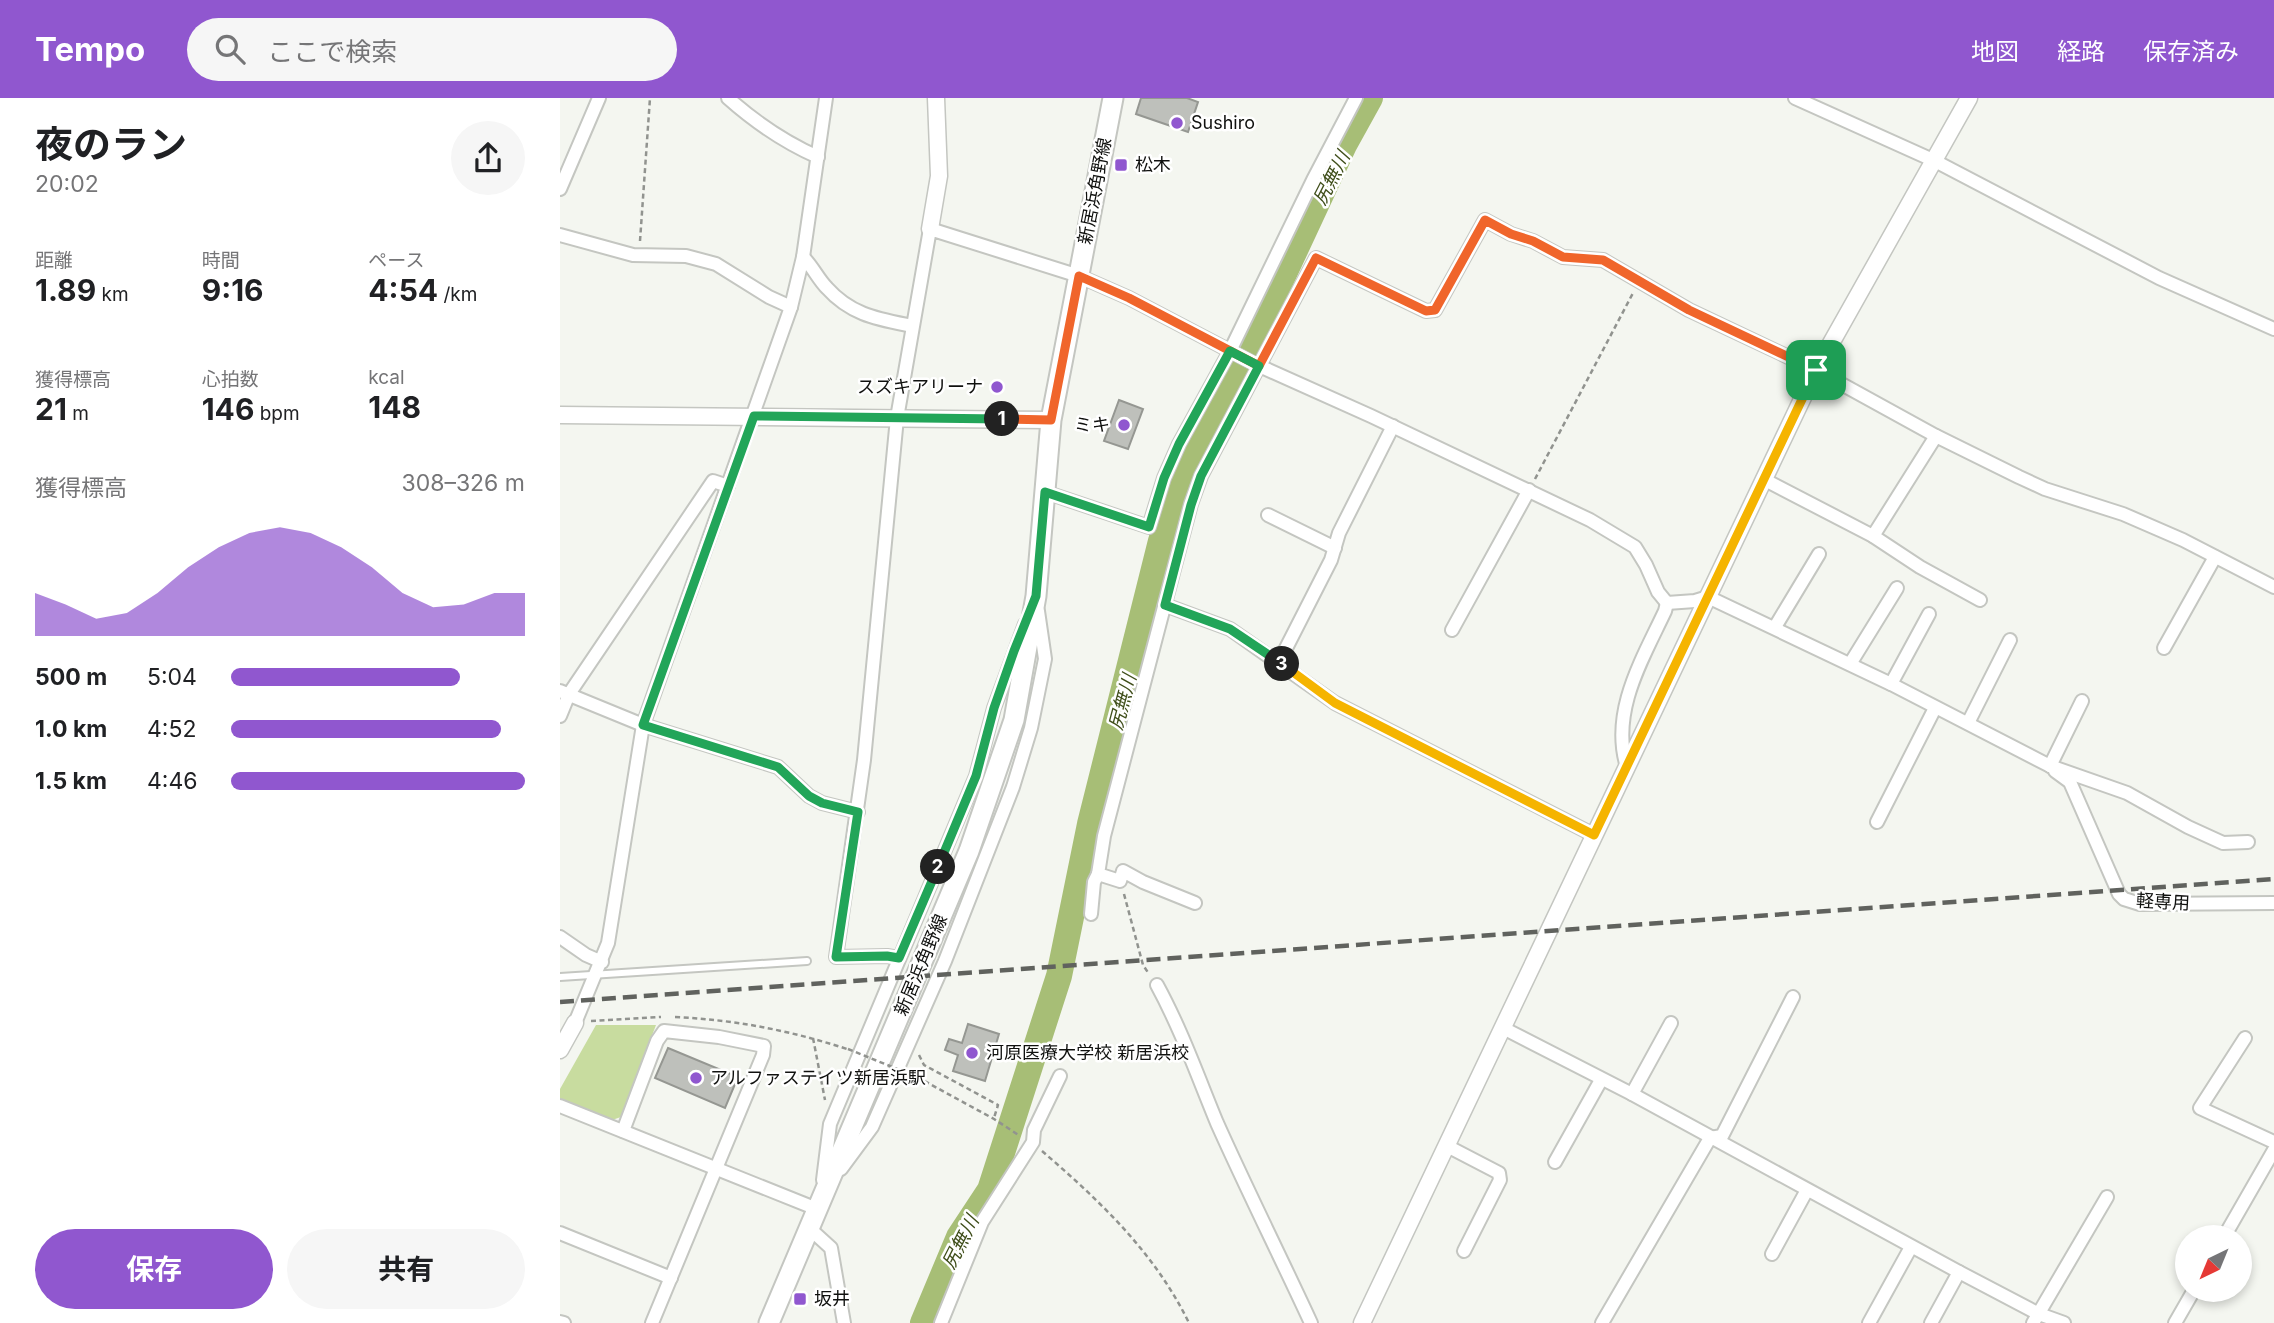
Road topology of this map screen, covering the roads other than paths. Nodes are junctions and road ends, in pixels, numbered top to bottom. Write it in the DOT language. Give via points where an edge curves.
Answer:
graph roads {
  1 [pos="599,98"];
  2 [pos="729,98"];
  3 [pos="826,98"];
  4 [pos="936,98"];
  5 [pos="1113,98"];
  6 [pos="1356,98"];
  7 [pos="1795,98"];
  8 [pos="1969,98"];
  9 [pos="818,157"];
  10 [pos="1935,161"];
  11 [pos="560,189"];
  12 [pos="930,229"];
  13 [pos="560,235"];
  14 [pos="803,257"];
  15 [pos="1079,276"];
  16 [pos="791,307"];
  17 [pos="912,326"];
  18 [pos="2274,329"];
  19 [pos="1232,352"];
  20 [pos="1257,365"];
  21 [pos="1816,370"];
  22 [pos="560,415"];
  23 [pos="754,416"];
  24 [pos="897,418"];
  25 [pos="1051,420"];
  26 [pos="1393,426"];
  27 [pos="1936,436"];
  28 [pos="1765,480"];
  29 [pos="728,486"];
  30 [pos="1529,490"];
  31 [pos="1045,492"];
  32 [pos="1268,515"];
  33 [pos="1873,536"];
  34 [pos="1335,548"];
  35 [pos="1819,554"];
  36 [pos="2215,557"];
  37 [pos="2274,587"];
  38 [pos="1897,589"];
  39 [pos="1036,596"];
  40 [pos="1708,597"];
  41 [pos="1980,600"];
  42 [pos="1667,603"];
  43 [pos="1165,605"];
  44 [pos="1929,614"];
  45 [pos="1774,627"];
  46 [pos="1452,630"];
  47 [pos="2010,640"];
  48 [pos="2164,648"];
  49 [pos="1279,662"];
  50 [pos="1850,664"];
  51 [pos="1891,684"];
  52 [pos="565,692"];
  53 [pos="2082,701"];
  54 [pos="1935,708"];
  55 [pos="560,716"];
  56 [pos="1968,723"];
  57 [pos="643,725"];
  58 [pos="2050,766"];
  59 [pos="1627,767"];
  60 [pos="858,812"];
  61 [pos="1877,822"];
  62 [pos="1594,835"];
  63 [pos="2248,842"];
  64 [pos="1098,874"];
  65 [pos="1195,903"];
  66 [pos="2274,903"];
  67 [pos="1091,914"];
  68 [pos="560,937"];
  69 [pos="899,958"];
  70 [pos="807,961"];
  71 [pos="599,968"];
  72 [pos="560,977"];
  73 [pos="1157,985"];
  74 [pos="1793,997"];
  75 [pos="575,1023"];
  76 [pos="1671,1023"];
  77 [pos="1503,1028"];
  78 [pos="2245,1038"];
  79 [pos="560,1050"];
  80 [pos="1060,1076"];
  81 [pos="1601,1080"];
  82 [pos="1632,1094"];
  83 [pos="560,1106"];
  84 [pos="622,1131"];
  85 [pos="1710,1138"];
  86 [pos="2273,1142"];
  87 [pos="1447,1146"];
  88 [pos="1555,1162"];
  89 [pos="717,1169"];
  90 [pos="1807,1191"];
  91 [pos="2107,1197"];
  92 [pos="819,1202"];
  93 [pos="2230,1225"];
  94 [pos="809,1228"];
  95 [pos="560,1233"];
  96 [pos="1911,1247"];
  97 [pos="1464,1251"];
  98 [pos="1772,1254"];
  99 [pos="1959,1272"];
  100 [pos="671,1278"];
  101 [pos="2187,1302"];
  102 [pos="2036,1318"];
  103 [pos="652,1323"];
  104 [pos="769,1323"];
  105 [pos="844,1323"];
  106 [pos="941,1323"];
  107 [pos="1311,1323"];
  108 [pos="1362,1323"];
  109 [pos="1602,1323"];
  110 [pos="1869,1323"];
  111 [pos="1931,1323"];
  112 [pos="2064,1323"];
  113 [pos="2175,1323"];
  1 -- 11 [label="street"];
  2 -- 9 [label="street" via="751,119"];
  3 -- 9 [label="street"];
  4 -- 12 [label="street" via="939,176"];
  5 -- 15 [label="main road, 新居浜角野線"];
  6 -- 19 [label="street"];
  7 -- 10 [label="street"];
  8 -- 10 [label="street"];
  9 -- 14 [label="street"];
  10 -- 18 [label="street" via="2159,278"];
  10 -- 21 [label="street"];
  12 -- 15 [label="street"];
  12 -- 17 [label="street"];
  13 -- 16 [label="street" via="639,255 686,256 716,264"];
  14 -- 16 [label="street"];
  14 -- 17 [label="street" via="848,308"];
  15 -- 19 [label="street"];
  15 -- 25 [label="main road, 新居浜角野線"];
  16 -- 23 [label="street"];
  17 -- 24 [label="street"];
  19 -- 20 [label="street"];
  19 -- 31 [label="street" via="1179,444 1149,527"];
  20 -- 21 [label="street" via="1316,258 1426,311 1435,310 1485,220 1563,257 1603,260 1689,310"];
  20 -- 26 [label="street"];
  20 -- 43 [label="street" via="1201,476"];
  21 -- 27 [label="street"];
  21 -- 28 [label="street"];
  22 -- 23 [label="street"];
  23 -- 24 [label="street"];
  23 -- 29 [label="street"];
  24 -- 25 [label="street"];
  24 -- 60 [label="street"];
  25 -- 31 [label="main road, 新居浜角野線"];
  26 -- 30 [label="street"];
  26 -- 34 [label="street"];
  27 -- 33 [label="street"];
  27 -- 36 [label="street" via="2045,489 2123,513"];
  28 -- 33 [label="street"];
  28 -- 40 [label="street"];
  29 -- 52 [label="street" via="713,481"];
  29 -- 57 [label="street"];
  30 -- 42 [label="street" via="1635,547"];
  30 -- 46 [label="street"];
  31 -- 39 [label="main road, 新居浜角野線"];
  32 -- 34 [label="street"];
  33 -- 41 [label="street"];
  34 -- 49 [label="street"];
  35 -- 45 [label="street"];
  36 -- 37 [label="street"];
  36 -- 48 [label="street"];
  38 -- 50 [label="street"];
  39 -- 69 [label="street" via="994,708 976,776"];
  39 -- 92 [label="main road, 新居浜角野線" via="1014,720 969,851"];
  40 -- 42 [label="street"];
  40 -- 45 [label="street"];
  40 -- 59 [label="street"];
  42 -- 59 [label="street" via="1621,723"];
  43 -- 49 [label="street" via="1230,629"];
  43 -- 64 [label="street"];
  44 -- 51 [label="street"];
  45 -- 50 [label="street"];
  47 -- 56 [label="street"];
  49 -- 62 [label="street" via="1335,703"];
  50 -- 51 [label="street"];
  51 -- 54 [label="street"];
  52 -- 55 [label="street"];
  52 -- 57 [label="street"];
  53 -- 58 [label="street"];
  54 -- 56 [label="street"];
  54 -- 61 [label="street"];
  56 -- 58 [label="street"];
  57 -- 60 [label="street" via="778,767 809,796"];
  57 -- 71 [label="street" via="608,943"];
  58 -- 63 [label="street" via="2127,793 2223,843"];
  58 -- 66 [label="street, 軽専用" via="2070,782 2124,899 2140,904"];
  59 -- 62 [label="street"];
  60 -- 69 [label="street" via="836,957"];
  62 -- 77 [label="street"];
  64 -- 65 [label="street" via="1120,881 1123,871"];
  64 -- 67 [label="street"];
  68 -- 71 [label="street"];
  69 -- 92 [label="street" via="830,1124"];
  70 -- 71 [label="lane"];
  71 -- 72 [label="lane"];
  71 -- 75 [label="street"];
  73 -- 107 [label="street"];
  74 -- 85 [label="street" via="1722,1136"];
  75 -- 79 [label="street"];
  76 -- 82 [label="street"];
  77 -- 81 [label="street"];
  77 -- 87 [label="street"];
  78 -- 86 [label="street" via="2200,1108"];
  80 -- 106 [label="street" via="1030,1141 982,1222"];
  81 -- 82 [label="street"];
  81 -- 88 [label="street"];
  82 -- 85 [label="street"];
  83 -- 84 [label="street"];
  84 -- 89 [label="street"];
  84 -- 89 [label="street" via="664,1031 764,1046"];
  85 -- 90 [label="street"];
  85 -- 109 [label="street"];
  86 -- 93 [label="street"];
  87 -- 97 [label="street" via="1500,1173"];
  87 -- 108 [label="street"];
  89 -- 92 [label="street"];
  89 -- 100 [label="street"];
  90 -- 96 [label="street"];
  90 -- 98 [label="street"];
  91 -- 102 [label="street"];
  92 -- 94 [label="main road, 新居浜角野線"];
  94 -- 104 [label="main road, 新居浜角野線"];
  94 -- 105 [label="street" via="831,1248"];
  95 -- 100 [label="street"];
  96 -- 99 [label="street"];
  96 -- 110 [label="street"];
  99 -- 102 [label="street"];
  99 -- 111 [label="street"];
  100 -- 103 [label="street"];
  101 -- 113 [label="street"];
  102 -- 112 [label="street"];
}
